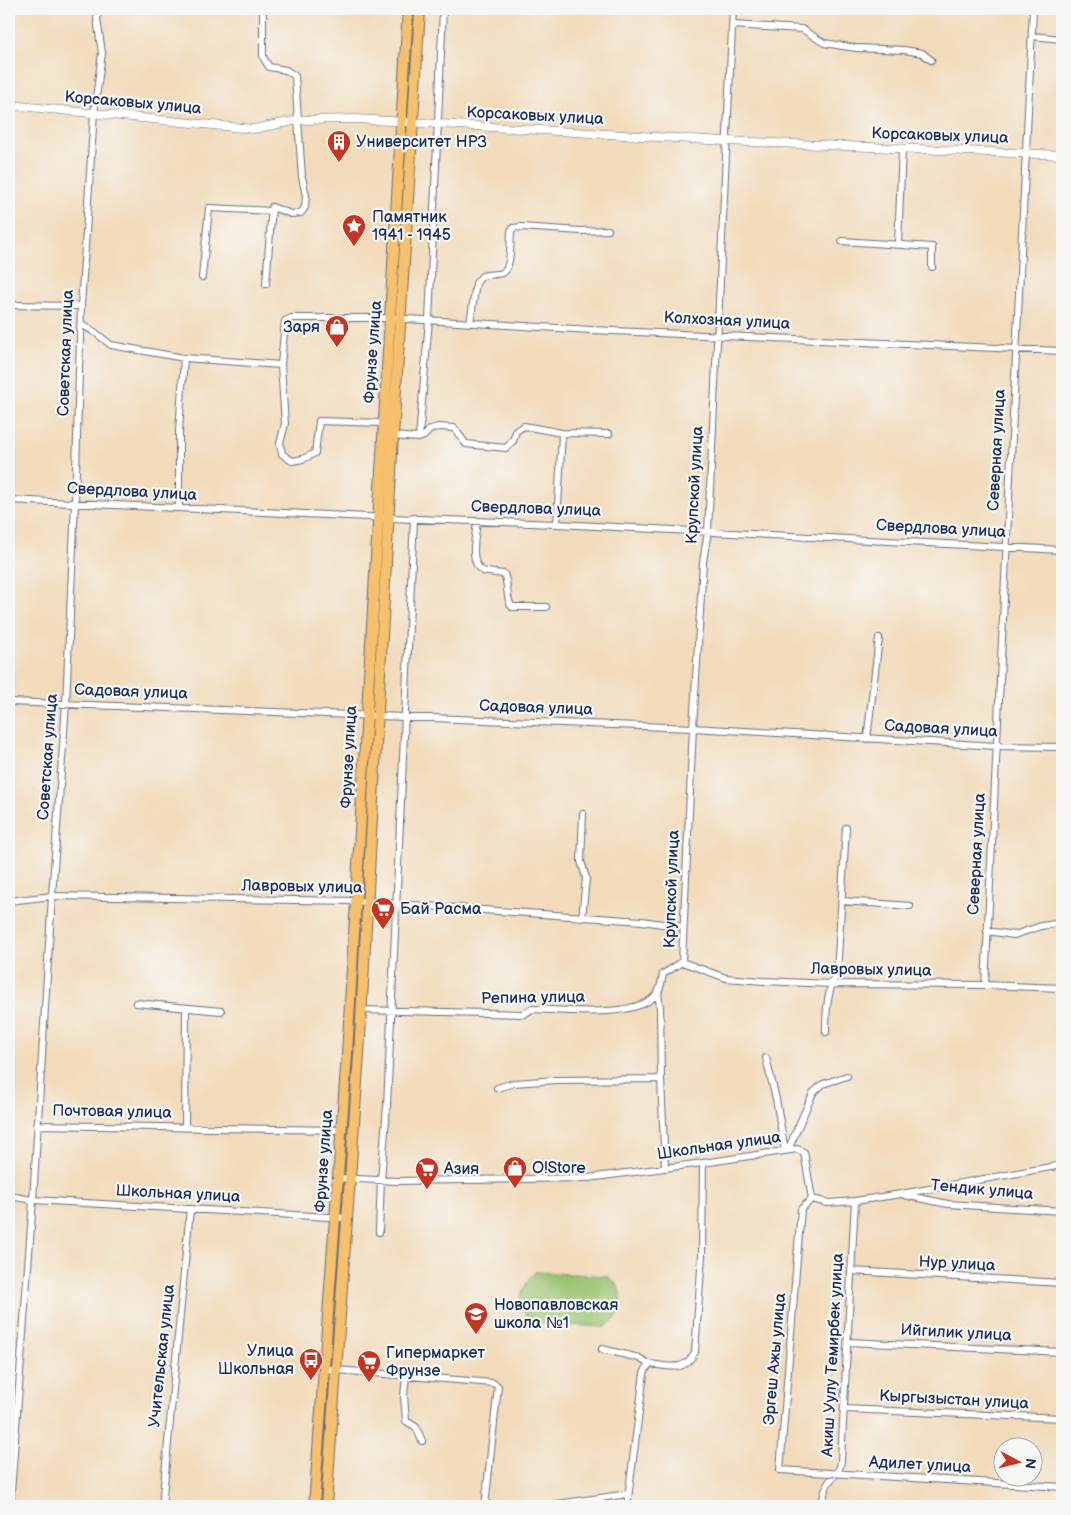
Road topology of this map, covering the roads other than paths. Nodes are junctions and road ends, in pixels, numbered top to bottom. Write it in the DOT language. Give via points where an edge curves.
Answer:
graph roads {
  1 [pos="98,9"];
  2 [pos="263,9"];
  3 [pos="408,9"];
  4 [pos="420,9"];
  5 [pos="443,9"];
  6 [pos="733,9"];
  7 [pos="1033,9"];
  8 [pos="732,24"];
  9 [pos="1032,36"];
  10 [pos="1062,39"];
  11 [pos="931,60"];
  12 [pos="9,105"];
  13 [pos="94,113"];
  14 [pos="299,120"];
  15 [pos="402,122"];
  16 [pos="413,123"];
  17 [pos="437,124"];
  18 [pos="726,141"];
  19 [pos="902,148"];
  20 [pos="1026,153"];
  21 [pos="1062,155"];
  22 [pos="272,211"];
  23 [pos="608,230"];
  24 [pos="842,241"];
  25 [pos="898,244"];
  26 [pos="932,267"];
  27 [pos="202,276"];
  28 [pos="266,284"];
  29 [pos="9,305"];
  30 [pos="81,306"];
  31 [pos="390,318"];
  32 [pos="402,319"];
  33 [pos="429,320"];
  34 [pos="470,323"];
  35 [pos="81,324"];
  36 [pos="716,334"];
  37 [pos="1016,349"];
  38 [pos="1062,352"];
  39 [pos="184,358"];
  40 [pos="281,365"];
  41 [pos="383,423"];
  42 [pos="562,433"];
  43 [pos="609,434"];
  44 [pos="382,436"];
  45 [pos="393,436"];
  46 [pos="419,438"];
  47 [pos="9,500"];
  48 [pos="75,502"];
  49 [pos="179,508"];
  50 [pos="378,517"];
  51 [pos="389,518"];
  52 [pos="414,518"];
  53 [pos="477,521"];
  54 [pos="557,524"];
  55 [pos="708,531"];
  56 [pos="1006,547"];
  57 [pos="1062,550"];
  58 [pos="546,607"];
  59 [pos="879,638"];
  60 [pos="9,702"];
  61 [pos="66,704"];
  62 [pos="367,715"];
  63 [pos="378,715"];
  64 [pos="404,716"];
  65 [pos="693,728"];
  66 [pos="867,739"];
  67 [pos="996,746"];
  68 [pos="1062,747"];
  69 [pos="583,814"];
  70 [pos="846,828"];
  71 [pos="52,896"];
  72 [pos="9,901"];
  73 [pos="356,901"];
  74 [pos="842,901"];
  75 [pos="367,902"];
  76 [pos="395,904"];
  77 [pos="910,906"];
  78 [pos="582,918"];
  79 [pos="1062,923"];
  80 [pos="683,927"];
  81 [pos="988,931"];
  82 [pos="682,962"];
  83 [pos="831,984"];
  84 [pos="985,985"];
  85 [pos="1062,988"];
  86 [pos="658,992"];
  87 [pos="136,1003"];
  88 [pos="186,1008"];
  89 [pos="361,1010"];
  90 [pos="391,1010"];
  91 [pos="221,1011"];
  92 [pos="826,1032"];
  93 [pos="766,1058"];
  94 [pos="847,1076"];
  95 [pos="661,1079"];
  96 [pos="497,1088"];
  97 [pos="38,1125"];
  98 [pos="185,1128"];
  99 [pos="341,1130"];
  100 [pos="786,1150"];
  101 [pos="703,1163"];
  102 [pos="1062,1165"];
  103 [pos="665,1168"];
  104 [pos="337,1178"];
  105 [pos="350,1179"];
  106 [pos="381,1180"];
  107 [pos="900,1194"];
  108 [pos="9,1196"];
  109 [pos="812,1199"];
  110 [pos="33,1200"];
  111 [pos="855,1200"];
  112 [pos="190,1208"];
  113 [pos="1062,1211"];
  114 [pos="335,1218"];
  115 [pos="346,1218"];
  116 [pos="379,1232"];
  117 [pos="851,1271"];
  118 [pos="1062,1283"];
  119 [pos="848,1342"];
  120 [pos="602,1349"];
  121 [pos="1062,1352"];
  122 [pos="649,1364"];
  123 [pos="324,1369"];
  124 [pos="336,1370"];
  125 [pos="406,1375"];
  126 [pos="844,1409"];
  127 [pos="1062,1418"];
  128 [pos="422,1441"];
  129 [pos="836,1474"];
  130 [pos="1062,1487"];
  131 [pos="628,1494"];
  132 [pos="10,1506"];
  133 [pos="162,1506"];
  134 [pos="314,1506"];
  135 [pos="326,1506"];
  136 [pos="485,1506"];
  137 [pos="543,1506"];
  138 [pos="627,1506"];
  139 [pos="822,1506"];
  1 -- 13 [label="street, Советская улица" via="102,53"];
  2 -- 14 [label="street" via="263,57 269,67 286,70 295,76"];
  3 -- 15 [label="main road, Фрунзе улица"];
  4 -- 16 [label="main road, Фрунзе улица"];
  5 -- 17 [label="street"];
  6 -- 8 [label="street, Крупской улица"];
  7 -- 9 [label="street, Северная улица"];
  8 -- 11 [label="street" via="802,29 824,43 904,50 922,54"];
  8 -- 18 [label="street, Крупской улица"];
  9 -- 10 [label="street"];
  9 -- 20 [label="street, Северная улица"];
  12 -- 13 [label="street, Корсаковых улица"];
  13 -- 14 [label="street, Корсаковых улица" via="253,129"];
  13 -- 30 [label="street, Советская улица"];
  14 -- 15 [label="street, Корсаковых улица"];
  14 -- 22 [label="street" via="305,207 301,213 290,214 272,207"];
  15 -- 16 [label="street, Корсаковых улица"];
  15 -- 31 [label="main road, Фрунзе улица"];
  16 -- 17 [label="street, Корсаковых улица"];
  16 -- 32 [label="main road, Фрунзе улица"];
  17 -- 18 [label="street, Корсаковых улица"];
  17 -- 33 [label="street"];
  18 -- 19 [label="street, Корсаковых улица"];
  18 -- 36 [label="street, Крупской улица"];
  19 -- 20 [label="street, Корсаковых улица"];
  19 -- 25 [label="street"];
  20 -- 21 [label="street, Корсаковых улица"];
  20 -- 37 [label="street, Северная улица"];
  22 -- 27 [label="street" via="209,208"];
  22 -- 28 [label="street"];
  23 -- 34 [label="street" via="513,228 506,270 482,276 476,283"];
  24 -- 25 [label="street"];
  25 -- 26 [label="street" via="932,246"];
  29 -- 30 [label="street"];
  30 -- 35 [label="street, Советская улица"];
  31 -- 32 [label="street, Колхозная улица"];
  31 -- 40 [label="street" via="291,318 285,321"];
  31 -- 41 [label="main road, Фрунзе улица"];
  32 -- 33 [label="street, Колхозная улица"];
  32 -- 45 [label="main road, Фрунзе улица"];
  33 -- 34 [label="street, Колхозная улица"];
  33 -- 46 [label="street"];
  34 -- 36 [label="street, Колхозная улица"];
  35 -- 39 [label="street" via="111,345"];
  35 -- 48 [label="street, Советская улица"];
  36 -- 37 [label="street, Колхозная улица"];
  36 -- 55 [label="street, Крупской улица"];
  37 -- 38 [label="street, Колхозная улица"];
  37 -- 56 [label="street, Северная улица"];
  39 -- 40 [label="street"];
  39 -- 49 [label="street" via="179,431"];
  40 -- 41 [label="street" via="285,424 280,443 282,454 292,461 315,454 319,421"];
  41 -- 44 [label="main road, Фрунзе улица"];
  42 -- 43 [label="street"];
  42 -- 46 [label="street" via="524,426 516,431 506,448 466,444 454,428 438,427"];
  42 -- 54 [label="street"];
  44 -- 45 [label="street"];
  44 -- 50 [label="main road, Фрунзе улица"];
  45 -- 46 [label="street"];
  45 -- 51 [label="main road, Фрунзе улица"];
  47 -- 48 [label="street, Свердлова улица"];
  48 -- 49 [label="street, Свердлова улица"];
  48 -- 61 [label="street, Советская улица"];
  49 -- 50 [label="street, Свердлова улица"];
  50 -- 51 [label="street, Свердлова улица"];
  50 -- 62 [label="main road, Фрунзе улица"];
  51 -- 52 [label="street, Свердлова улица"];
  51 -- 63 [label="main road, Фрунзе улица"];
  52 -- 53 [label="street, Свердлова улица"];
  52 -- 64 [label="street"];
  53 -- 54 [label="street, Свердлова улица"];
  53 -- 58 [label="street" via="476,565 484,571 504,574 512,608"];
  54 -- 55 [label="street, Свердлова улица"];
  55 -- 56 [label="street, Свердлова улица"];
  55 -- 65 [label="street, Крупской улица" via="703,562"];
  56 -- 57 [label="street, Свердлова улица"];
  56 -- 67 [label="street, Северная улица"];
  59 -- 66 [label="street"];
  60 -- 61 [label="street, Садовая улица"];
  61 -- 62 [label="street, Садовая улица"];
  61 -- 71 [label="street, Советская улица"];
  62 -- 63 [label="street, Садовая улица"];
  62 -- 73 [label="main road, Фрунзе улица"];
  63 -- 64 [label="street, Садовая улица"];
  63 -- 75 [label="main road, Фрунзе улица"];
  64 -- 65 [label="street, Садовая улица"];
  64 -- 76 [label="street"];
  65 -- 66 [label="street, Садовая улица"];
  65 -- 80 [label="street, Крупской улица"];
  66 -- 67 [label="street, Садовая улица"];
  67 -- 68 [label="street, Садовая улица"];
  67 -- 81 [label="street, Северная улица"];
  69 -- 78 [label="street" via="581,861 586,878"];
  70 -- 74 [label="street"];
  71 -- 72 [label="street, Лавровых улица"];
  71 -- 73 [label="street, Лавровых улица"];
  71 -- 97 [label="street, Советская улица"];
  73 -- 75 [label="street, Лавровых улица"];
  73 -- 99 [label="main road, Фрунзе улица"];
  74 -- 77 [label="street"];
  74 -- 83 [label="street" via="837,973"];
  75 -- 76 [label="street, Лавровых улица"];
  75 -- 89 [label="main road, Фрунзе улица"];
  76 -- 78 [label="street, Лавровых улица"];
  76 -- 90 [label="street"];
  78 -- 80 [label="street, Лавровых улица"];
  79 -- 81 [label="street" via="1014,934"];
  80 -- 82 [label="street, Крупской улица"];
  81 -- 84 [label="street, Северная улица"];
  82 -- 83 [label="street, Лавровых улица" via="726,978"];
  82 -- 86 [label="street, Репина улица" via="663,974"];
  83 -- 84 [label="street, Лавровых улица"];
  83 -- 92 [label="street"];
  84 -- 85 [label="street, Лавровых улица"];
  86 -- 90 [label="street, Репина улица" via="637,1007 609,1011 532,1010 524,1014"];
  86 -- 95 [label="street"];
  87 -- 88 [label="street"];
  88 -- 91 [label="street"];
  88 -- 98 [label="street, Почтовая улица"];
  89 -- 90 [label="street, Репина улица"];
  89 -- 105 [label="main road, Фрунзе улица"];
  90 -- 106 [label="street"];
  93 -- 100 [label="street"];
  94 -- 100 [label="street" via="823,1084 813,1093"];
  95 -- 96 [label="street" via="556,1080 514,1083"];
  95 -- 103 [label="street"];
  97 -- 98 [label="street, Почтовая улица"];
  97 -- 110 [label="street, Советская улица"];
  98 -- 99 [label="street, Почтовая улица"];
  99 -- 104 [label="main road, Фрунзе улица"];
  100 -- 101 [label="street, Школьная улица"];
  100 -- 109 [label="street, Школьная улица" via="804,1152"];
  101 -- 103 [label="street, Школьная улица"];
  101 -- 122 [label="street" via="696,1352 690,1362 682,1366"];
  102 -- 107 [label="street"];
  103 -- 106 [label="street, Школьная улица" via="588,1178"];
  104 -- 105 [label="street, Школьная улица"];
  104 -- 114 [label="main road, Фрунзе улица"];
  105 -- 106 [label="street, Школьная улица"];
  105 -- 115 [label="main road, Фрунзе улица"];
  106 -- 116 [label="street"];
  107 -- 111 [label="street"];
  107 -- 113 [label="street, Тендик улица" via="948,1204"];
  108 -- 110 [label="street, Школьная улица"];
  109 -- 111 [label="street" via="828,1203"];
  109 -- 129 [label="street, Эргеш Ажы улица" via="801,1209 780,1470"];
  110 -- 112 [label="street, Школьная улица"];
  110 -- 132 [label="street, Советская улица"];
  111 -- 117 [label="street, Акиш Уулу Темирбек улица"];
  112 -- 114 [label="street, Школьная улица"];
  112 -- 133 [label="street, Учительская улица"];
  114 -- 115 [label="street, Школьная улица"];
  114 -- 123 [label="main road, Фрунзе улица"];
  115 -- 124 [label="main road, Фрунзе улица"];
  117 -- 118 [label="street, Нур улица"];
  117 -- 119 [label="street, Акиш Уулу Темирбек улица"];
  119 -- 121 [label="street, Ийгилик улица"];
  119 -- 126 [label="street, Акиш Уулу Темирбек улица"];
  120 -- 122 [label="street" via="639,1358"];
  122 -- 131 [label="street" via="644,1372"];
  123 -- 124 [label="street"];
  123 -- 134 [label="main road, Фрунзе улица"];
  124 -- 125 [label="street"];
  124 -- 135 [label="main road, Фрунзе улица"];
  125 -- 128 [label="street" via="406,1421 416,1427"];
  125 -- 136 [label="street" via="498,1386"];
  126 -- 127 [label="street, Кыргызыстан улица"];
  126 -- 129 [label="street, Акиш Уулу Темирбек улица" via="840,1470"];
  129 -- 130 [label="street, Адилет улица"];
  129 -- 139 [label="street, Акиш Уулу Темирбек улица" via="829,1482"];
  131 -- 137 [label="street"];
  131 -- 138 [label="street"];
}
